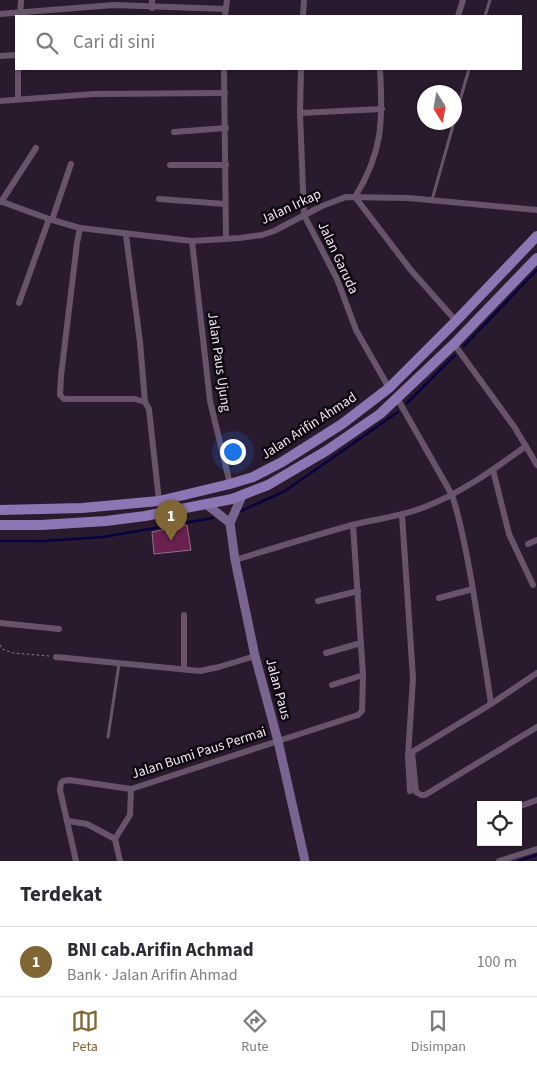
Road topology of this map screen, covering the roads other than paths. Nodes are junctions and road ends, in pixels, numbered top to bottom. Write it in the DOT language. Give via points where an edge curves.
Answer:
graph roads {
  1 [pos="21,0"];
  2 [pos="152,0"];
  3 [pos="227,0"];
  4 [pos="304,0"];
  5 [pos="463,0"];
  6 [pos="490,0"];
  7 [pos="152,8"];
  8 [pos="226,9"];
  9 [pos="0,14"];
  10 [pos="20,14"];
  11 [pos="225,15"];
  12 [pos="302,15"];
  13 [pos="458,15"];
  14 [pos="485,15"];
  15 [pos="15,55"];
  16 [pos="0,56"];
  17 [pos="18,70"];
  18 [pos="224,70"];
  19 [pos="301,70"];
  20 [pos="380,70"];
  21 [pos="469,70"];
  22 [pos="225,93"];
  23 [pos="462,94"];
  24 [pos="18,99"];
  25 [pos="0,101"];
  26 [pos="382,109"];
  27 [pos="300,113"];
  28 [pos="226,128"];
  29 [pos="452,130"];
  30 [pos="174,132"];
  31 [pos="36,148"];
  32 [pos="71,164"];
  33 [pos="170,165"];
  34 [pos="226,165"];
  35 [pos="355,197"];
  36 [pos="159,199"];
  37 [pos="432,200"];
  38 [pos="0,202"];
  39 [pos="225,204"];
  40 [pos="537,210"];
  41 [pos="304,215"];
  42 [pos="50,220"];
  43 [pos="80,228"];
  44 [pos="126,234"];
  45 [pos="537,236"];
  46 [pos="226,239"];
  47 [pos="192,242"];
  48 [pos="536,260"];
  49 [pos="19,303"];
  50 [pos="456,321"];
  51 [pos="454,344"];
  52 [pos="389,388"];
  53 [pos="397,398"];
  54 [pos="145,402"];
  55 [pos="526,446"];
  56 [pos="537,465"];
  57 [pos="493,470"];
  58 [pos="230,484"];
  59 [pos="452,495"];
  60 [pos="242,496"];
  61 [pos="159,500"];
  62 [pos="206,504"];
  63 [pos="1,510"];
  64 [pos="402,515"];
  65 [pos="230,523"];
  66 [pos="0,525"];
  67 [pos="353,525"];
  68 [pos="537,540"];
  69 [pos="528,544"];
  70 [pos="235,560"];
  71 [pos="533,585"];
  72 [pos="473,589"];
  73 [pos="358,591"];
  74 [pos="439,598"];
  75 [pos="318,602"];
  76 [pos="184,615"];
  77 [pos="0,623"];
  78 [pos="59,629"];
  79 [pos="361,643"];
  80 [pos="326,653"];
  81 [pos="255,656"];
  82 [pos="56,657"];
  83 [pos="119,663"];
  84 [pos="184,669"];
  85 [pos="537,673"];
  86 [pos="364,675"];
  87 [pos="332,685"];
  88 [pos="491,704"];
  89 [pos="537,727"];
  90 [pos="108,736"];
  91 [pos="278,740"];
  92 [pos="131,789"];
  93 [pos="410,791"];
  94 [pos="537,800"];
  95 [pos="522,806"];
  96 [pos="68,821"];
  97 [pos="115,839"];
  98 [pos="537,849"];
  99 [pos="76,861"];
  100 [pos="120,861"];
  101 [pos="305,861"];
  102 [pos="499,861"];
  1 -- 10 [label="street"];
  2 -- 7 [label="street"];
  3 -- 8 [label="street"];
  4 -- 12 [label="street"];
  5 -- 13 [label="street"];
  6 -- 14 [label="lane"];
  7 -- 8 [label="street"];
  7 -- 10 [label="street" via="114,5"];
  8 -- 11 [label="street"];
  9 -- 10 [label="street"];
  15 -- 16 [label="street"];
  17 -- 24 [label="street"];
  18 -- 22 [label="street"];
  19 -- 27 [label="street, Jalan Garuda"];
  20 -- 26 [label="street"];
  21 -- 23 [label="lane"];
  22 -- 24 [label="street" via="94,94"];
  22 -- 28 [label="street"];
  24 -- 25 [label="street"];
  26 -- 27 [label="street"];
  26 -- 35 [label="street" via="381,133 375,156"];
  27 -- 41 [label="street, Jalan Garuda"];
  28 -- 30 [label="street"];
  28 -- 34 [label="street"];
  29 -- 37 [label="lane"];
  31 -- 38 [label="street"];
  32 -- 42 [label="street"];
  33 -- 34 [label="street"];
  34 -- 39 [label="street"];
  35 -- 37 [label="street, Jalan Irkap"];
  35 -- 41 [label="street, Jalan Irkap" via="340,198"];
  35 -- 50 [label="street"];
  36 -- 39 [label="street"];
  37 -- 40 [label="street, Jalan Irkap"];
  38 -- 42 [label="street, Jalan Irkap"];
  39 -- 46 [label="street"];
  41 -- 46 [label="street, Jalan Irkap" via="262,235"];
  41 -- 52 [label="street, Jalan Garuda" via="337,279 356,330"];
  42 -- 43 [label="street, Jalan Irkap"];
  42 -- 49 [label="street"];
  43 -- 44 [label="street, Jalan Irkap"];
  43 -- 54 [label="street" via="61,396 64,399 135,399"];
  44 -- 47 [label="street, Jalan Irkap"];
  44 -- 54 [label="street"];
  45 -- 50 [label="main road, Jalan Arifin Ahmad"];
  46 -- 47 [label="street, Jalan Irkap"];
  47 -- 58 [label="street, Jalan Paus Ujung" via="210,401"];
  48 -- 51 [label="main road, Jalan Arifin Ahmad"];
  50 -- 52 [label="main road, Jalan Arifin Ahmad"];
  51 -- 53 [label="main road, Jalan Arifin Ahmad"];
  51 -- 55 [label="street"];
  52 -- 58 [label="main road, Jalan Arifin Ahmad" via="342,424 289,457 253,477"];
  53 -- 59 [label="street"];
  53 -- 60 [label="main road, Jalan Arifin Ahmad" via="367,424 326,451 268,485"];
  54 -- 61 [label="street" via="149,409"];
  55 -- 56 [label="street"];
  55 -- 57 [label="street"];
  57 -- 59 [label="street"];
  57 -- 71 [label="street" via="509,534"];
  58 -- 61 [label="main road, Jalan Arifin Ahmad"];
  59 -- 64 [label="street"];
  59 -- 72 [label="street"];
  60 -- 62 [label="main road, Jalan Arifin Ahmad"];
  60 -- 65 [label="main road"];
  61 -- 63 [label="main road, Jalan Arifin Ahmad" via="92,507"];
  62 -- 65 [label="main road"];
  62 -- 66 [label="main road, Jalan Arifin Ahmad" via="106,521"];
  63 -- 66 [label="main road"];
  64 -- 67 [label="street"];
  64 -- 93 [label="street" via="412,678"];
  65 -- 70 [label="main road, Jalan Paus"];
  67 -- 70 [label="street"];
  67 -- 73 [label="street"];
  68 -- 69 [label="street"];
  70 -- 81 [label="main road, Jalan Paus"];
  72 -- 74 [label="street"];
  72 -- 88 [label="street"];
  73 -- 75 [label="street"];
  73 -- 79 [label="street"];
  76 -- 84 [label="street"];
  77 -- 78 [label="street"];
  79 -- 80 [label="street"];
  79 -- 86 [label="street"];
  81 -- 84 [label="street" via="207,670"];
  81 -- 91 [label="main road, Jalan Paus"];
  82 -- 83 [label="street"];
  83 -- 84 [label="street"];
  83 -- 90 [label="lane"];
  85 -- 88 [label="street"];
  86 -- 87 [label="street"];
  86 -- 91 [label="street, Jalan Bumi Paus Permai" via="361,713"];
  88 -- 89 [label="street" via="412,752 418,794 425,795"];
  91 -- 92 [label="street, Jalan Bumi Paus Permai"];
  91 -- 101 [label="main road, Jalan Paus"];
  92 -- 96 [label="street, Jalan Bumi Paus Permai" via="63,781 60,790"];
  92 -- 97 [label="street" via="130,816"];
  94 -- 95 [label="street"];
  96 -- 97 [label="street" via="87,824"];
  96 -- 99 [label="street, Jalan Bumi Paus Permai"];
  97 -- 100 [label="street"];
  98 -- 102 [label="street"];
}
